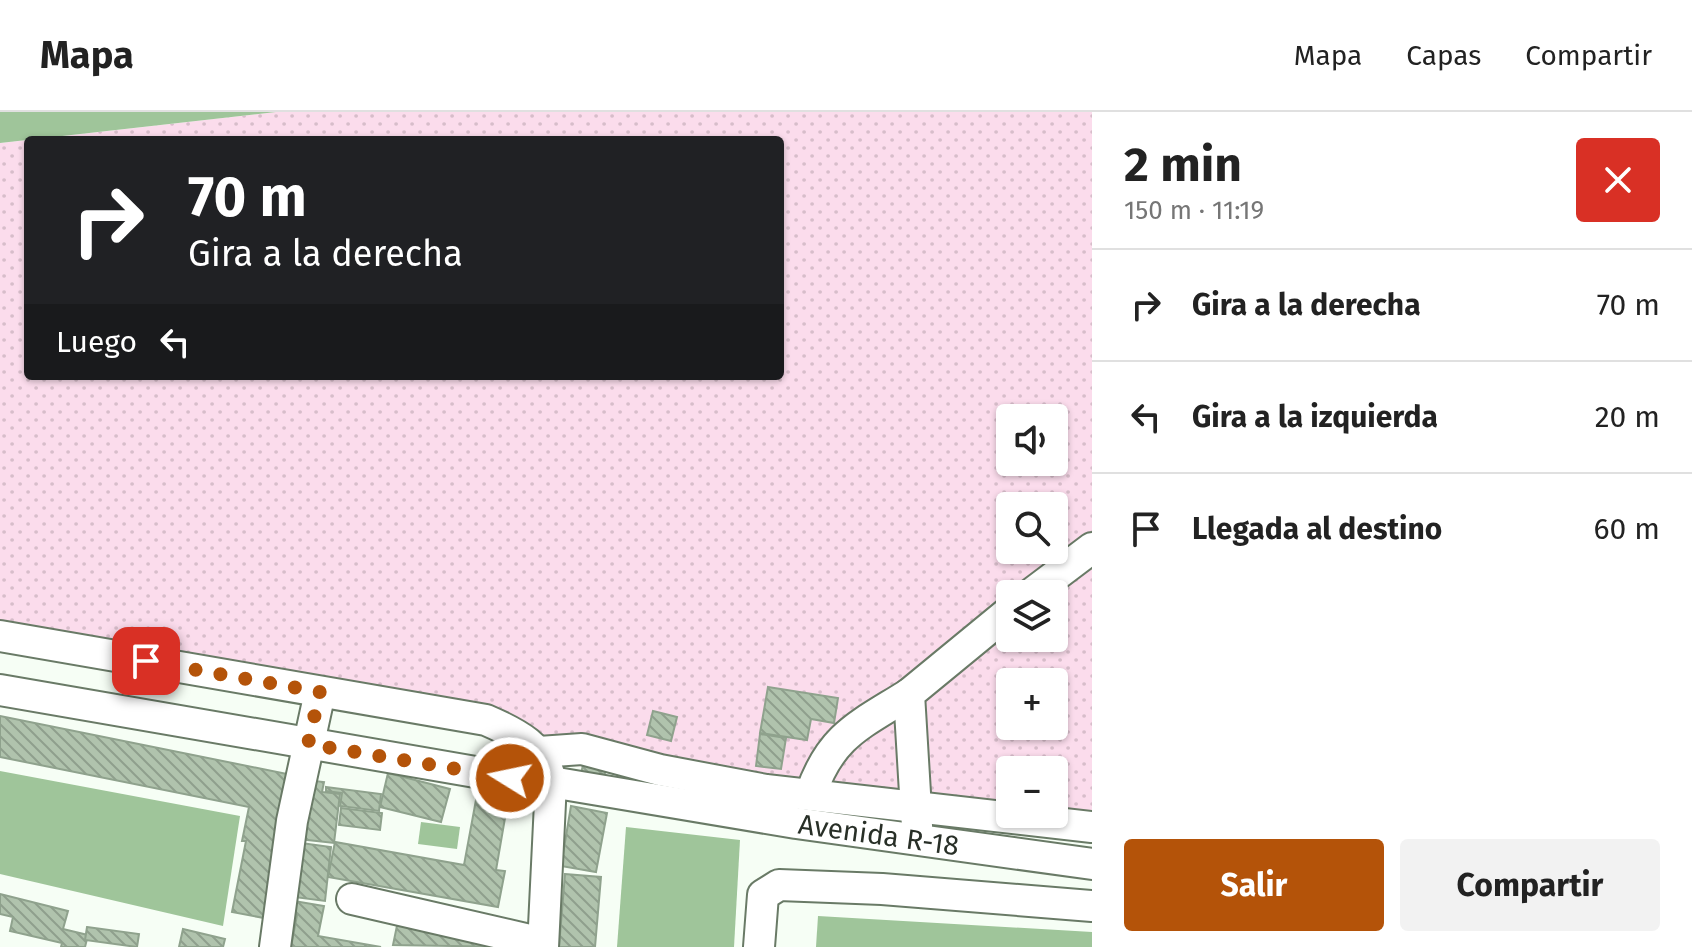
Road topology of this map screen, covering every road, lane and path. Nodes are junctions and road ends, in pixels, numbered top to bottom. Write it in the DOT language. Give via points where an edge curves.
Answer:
graph roads {
  1 [pos="1092,548"];
  2 [pos="1050,580"];
  3 [pos="996,623"];
  4 [pos="0,636"];
  5 [pos="0,690"];
  6 [pos="320,692"];
  7 [pos="909,694"];
  8 [pos="308,744"];
  9 [pos="539,752"];
  10 [pos="510,778"];
  11 [pos="551,782"];
  12 [pos="802,803"];
  13 [pos="916,807"];
  14 [pos="1092,827"];
  15 [pos="918,840"];
  16 [pos="1092,864"];
  17 [pos="352,899"];
  18 [pos="1092,906"];
  19 [pos="543,945"];
  20 [pos="275,947"];
  21 [pos="759,947"];
  1 -- 2 [label="street"];
  3 -- 7 [label="street"];
  4 -- 6 [label="street"];
  5 -- 8 [label="street"];
  6 -- 8 [label="street"];
  6 -- 9 [label="street" via="486,720 514,732"];
  7 -- 12 [label="street" via="834,745"];
  7 -- 13 [label="street"];
  8 -- 10 [label="street"];
  8 -- 20 [label="street"];
  9 -- 11 [label="street"];
  9 -- 12 [label="street" via="582,749"];
  11 -- 12 [label="street"];
  11 -- 19 [label="street"];
  12 -- 13 [label="street, Avenida R-18"];
  12 -- 15 [label="street, Avenida R-18"];
  13 -- 14 [label="street, Avenida R-18"];
  13 -- 15 [label="street"];
  15 -- 16 [label="street, Avenida R-18"];
  17 -- 19 [label="street"];
  18 -- 21 [label="street" via="779,885 763,895"];
}
